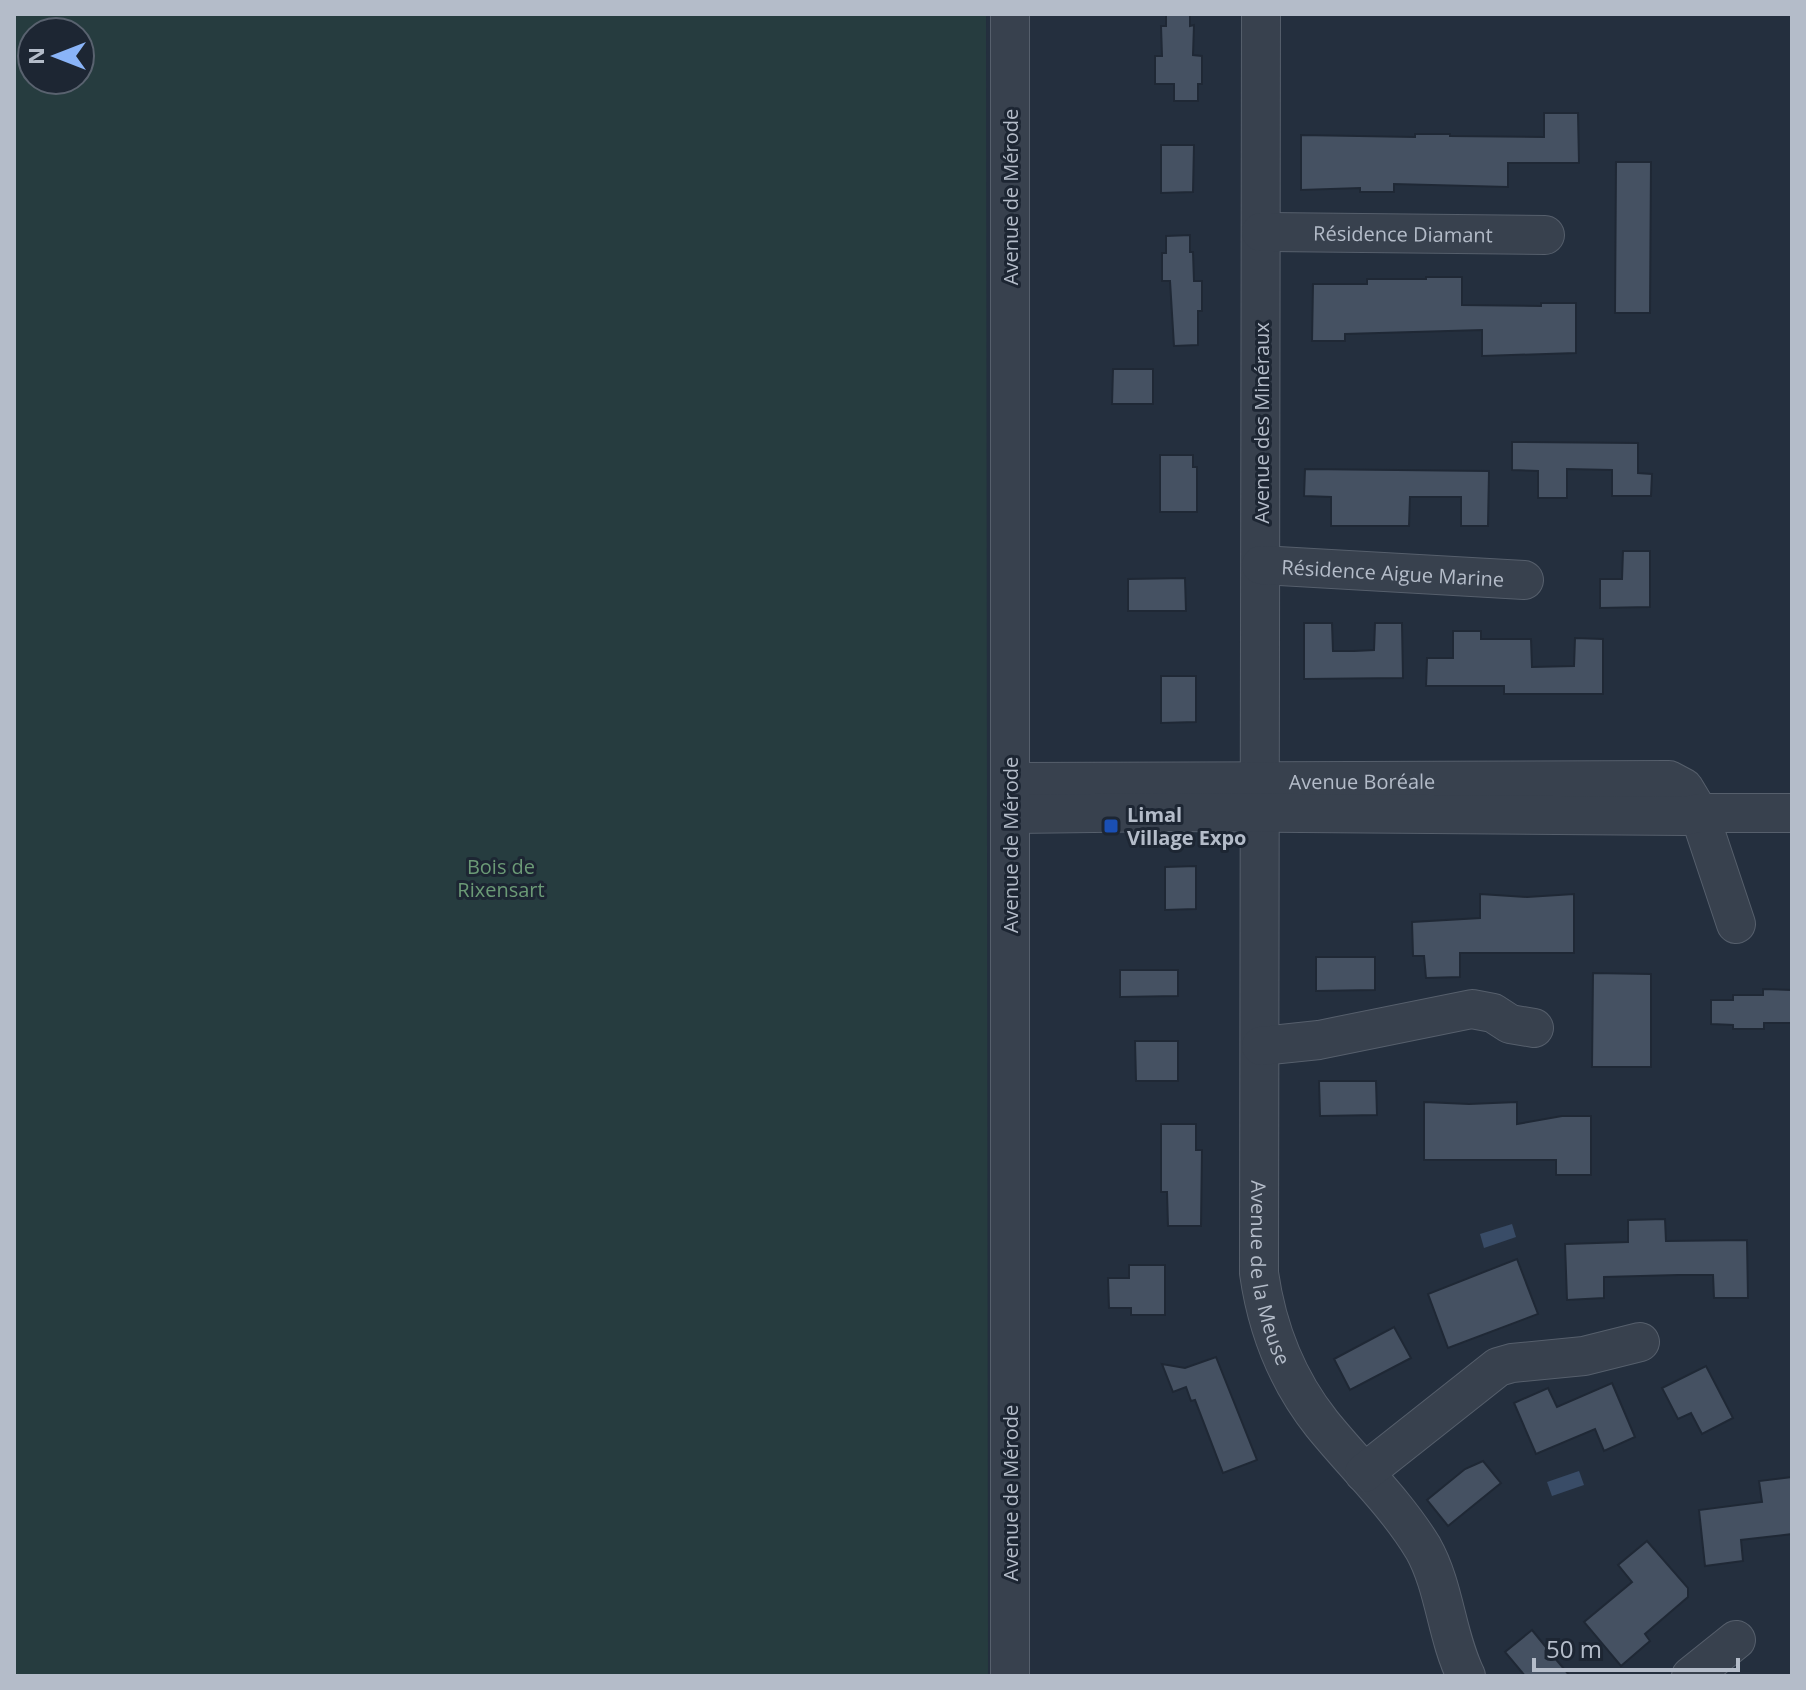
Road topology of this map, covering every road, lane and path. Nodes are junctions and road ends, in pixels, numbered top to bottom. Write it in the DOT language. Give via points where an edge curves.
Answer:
graph roads {
  1 [pos="1010,14"];
  2 [pos="1269,20"];
  3 [pos="1261,232"];
  4 [pos="1545,235"];
  5 [pos="1261,565"];
  6 [pos="1524,580"];
  7 [pos="1259,797"];
  8 [pos="1010,798"];
  9 [pos="1699,813"];
  10 [pos="1792,813"];
  11 [pos="1736,924"];
  12 [pos="1534,1028"];
  13 [pos="1261,1046"];
  14 [pos="1640,1342"];
  15 [pos="1364,1473"];
  16 [pos="1736,1640"];
  17 [pos="1010,1676"];
  18 [pos="1466,1676"];
  19 [pos="1691,1676"];
  1 -- 8 [label="street, Avenue de Mérode"];
  2 -- 3 [label="street, Avenue des Minéraux"];
  3 -- 4 [label="street, Résidence Diamant"];
  3 -- 5 [label="street, Avenue des Minéraux"];
  5 -- 6 [label="street, Résidence Aigue Marine"];
  5 -- 7 [label="street, Avenue des Minéraux"];
  7 -- 8 [label="street, Avenue Boréale" via="1171,812"];
  7 -- 9 [label="street, Avenue Boréale"];
  7 -- 13 [label="street, Avenue de la Meuse"];
  8 -- 17 [label="street, Avenue de Mérode"];
  9 -- 10 [label="street, Avenue Boréale"];
  9 -- 11 [label="street"];
  12 -- 13 [label="street" via="1472,1009 1319,1040"];
  13 -- 15 [label="street, Avenue de la Meuse" via="1258,1245 1266,1315 1291,1379"];
  14 -- 15 [label="street" via="1584,1356 1498,1367"];
  15 -- 18 [label="street, Avenue de la Meuse" via="1425,1552"];
  16 -- 19 [label="street"];
}
